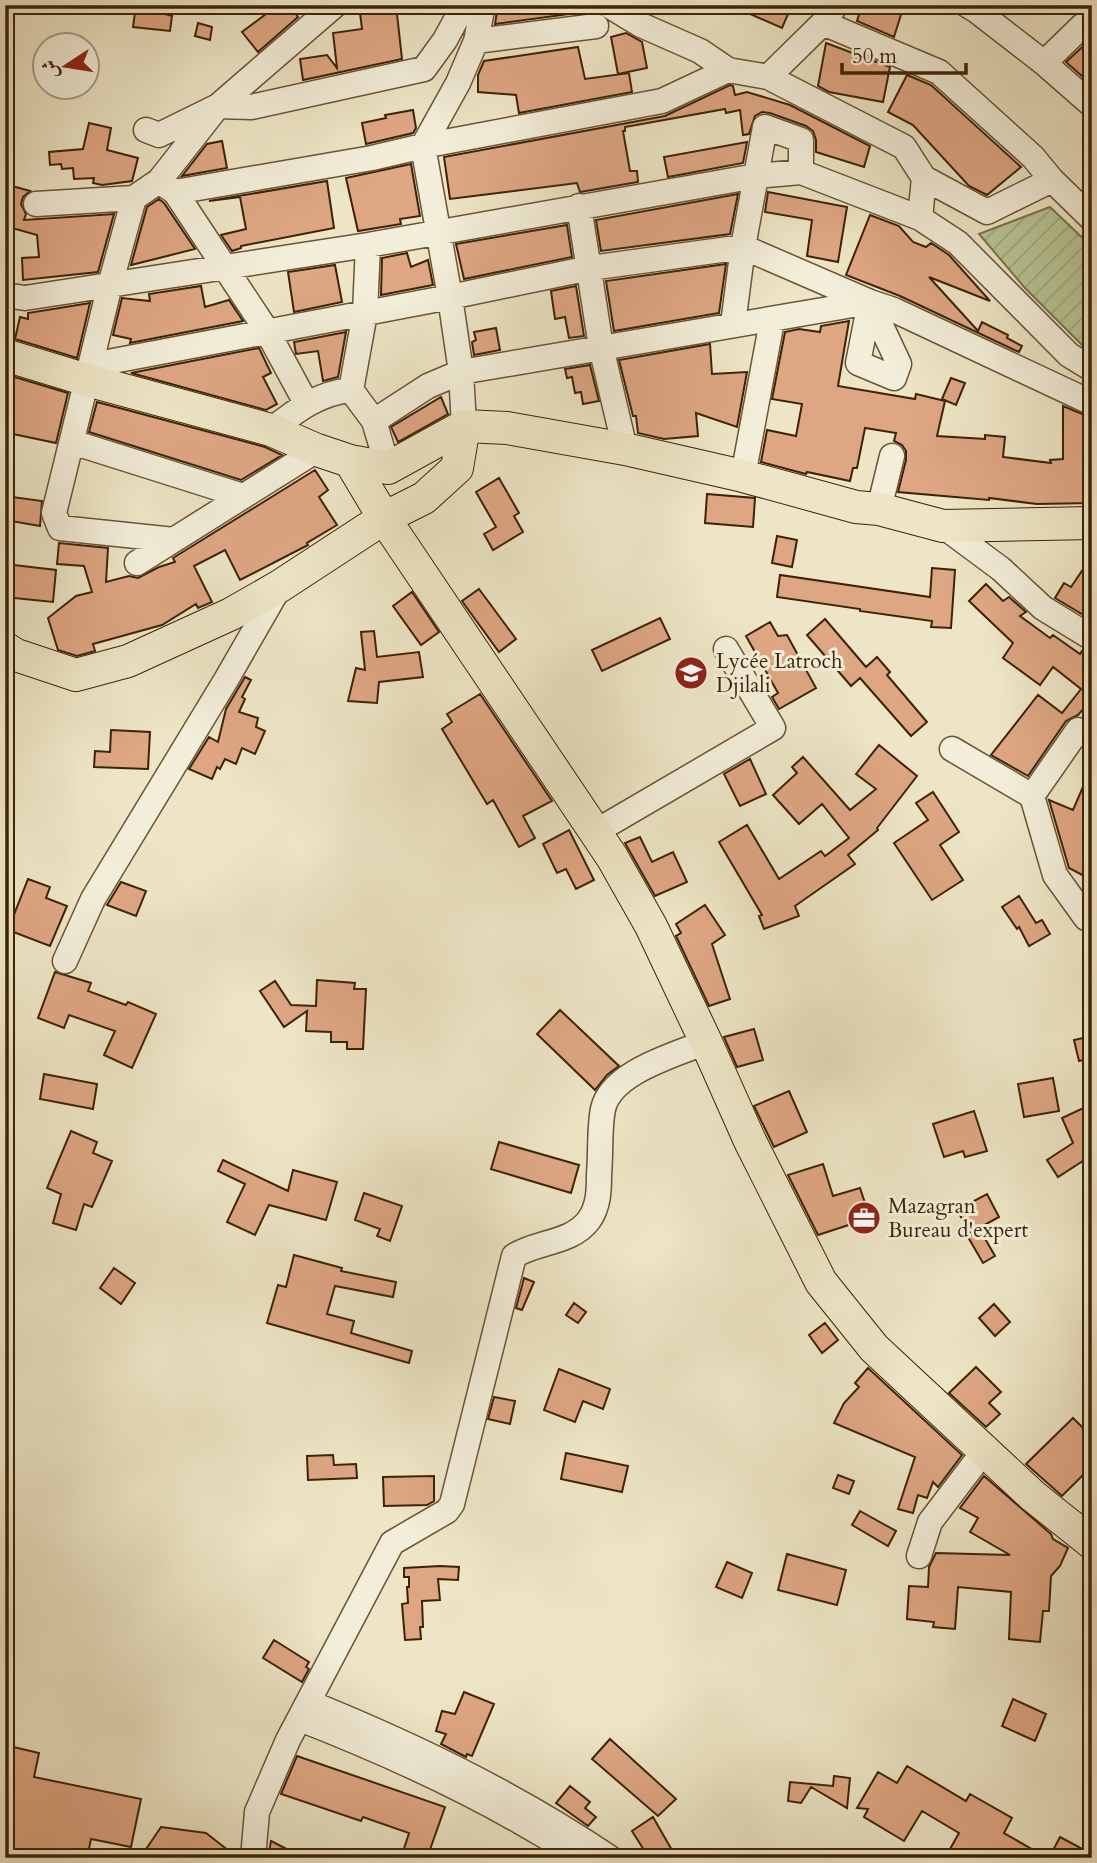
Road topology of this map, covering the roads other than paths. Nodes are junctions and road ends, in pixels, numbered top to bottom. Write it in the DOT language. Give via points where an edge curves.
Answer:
graph roads {
  1 [pos="335,5"];
  2 [pos="464,5"];
  3 [pos="483,5"];
  4 [pos="967,5"];
  5 [pos="829,14"];
  6 [pos="602,16"];
  7 [pos="1092,21"];
  8 [pos="476,41"];
  9 [pos="1044,63"];
  10 [pos="728,70"];
  11 [pos="768,77"];
  12 [pos="1092,105"];
  13 [pos="218,106"];
  14 [pos="146,130"];
  15 [pos="423,146"];
  16 [pos="801,173"];
  17 [pos="756,176"];
  18 [pos="924,178"];
  19 [pos="1052,180"];
  20 [pos="167,187"];
  21 [pos="134,198"];
  22 [pos="36,204"];
  23 [pos="579,206"];
  24 [pos="920,218"];
  25 [pos="1092,219"];
  26 [pos="439,232"];
  27 [pos="368,245"];
  28 [pos="743,247"];
  29 [pos="223,268"];
  30 [pos="590,268"];
  31 [pos="110,285"];
  32 [pos="5,295"];
  33 [pos="450,297"];
  34 [pos="870,302"];
  35 [pos="365,313"];
  36 [pos="772,321"];
  37 [pos="733,324"];
  38 [pos="267,331"];
  39 [pos="601,347"];
  40 [pos="5,355"];
  41 [pos="1092,369"];
  42 [pos="90,372"];
  43 [pos="461,372"];
  44 [pos="351,390"];
  45 [pos="306,403"];
  46 [pos="1092,403"];
  47 [pos="374,421"];
  48 [pos="464,426"];
  49 [pos="271,430"];
  50 [pos="72,442"];
  51 [pos="625,449"];
  52 [pos="317,450"];
  53 [pos="892,456"];
  54 [pos="350,461"];
  55 [pos="388,468"];
  56 [pos="743,476"];
  57 [pos="243,496"];
  58 [pos="879,509"];
  59 [pos="384,518"];
  60 [pos="1092,523"];
  61 [pos="943,526"];
  62 [pos="174,540"];
  63 [pos="136,563"];
  64 [pos="281,586"];
  65 [pos="1092,638"];
  66 [pos="5,648"];
  67 [pos="726,649"];
  68 [pos="1092,738"];
  69 [pos="952,749"];
  70 [pos="1032,796"];
  71 [pos="595,832"];
  72 [pos="1090,918"];
  73 [pos="65,961"];
  74 [pos="706,1042"];
  75 [pos="984,1451"];
  76 [pos="1092,1543"];
  77 [pos="919,1556"];
  78 [pos="305,1711"];
  79 [pos="253,1858"];
  80 [pos="580,1858"];
  81 [pos="610,1858"];
  1 -- 13 [label="street"];
  2 -- 13 [label="street" via="424,69 251,107"];
  3 -- 8 [label="street"];
  4 -- 9 [label="street"];
  5 -- 11 [label="street"];
  5 -- 19 [label="street" via="939,72"];
  6 -- 8 [label="street"];
  6 -- 10 [label="street" via="642,25 700,51"];
  7 -- 9 [label="street"];
  8 -- 15 [label="street"];
  9 -- 12 [label="street"];
  10 -- 11 [label="street"];
  10 -- 15 [label="street" via="662,102"];
  11 -- 18 [label="street" via="904,146"];
  13 -- 14 [label="street" via="159,135"];
  13 -- 20 [label="street"];
  15 -- 20 [label="street" via="372,158"];
  15 -- 26 [label="street"];
  16 -- 17 [label="street"];
  16 -- 17 [label="street" via="801,140 765,127"];
  16 -- 24 [label="street"];
  17 -- 23 [label="street"];
  17 -- 28 [label="street"];
  18 -- 19 [label="street" via="987,212"];
  18 -- 24 [label="street"];
  19 -- 25 [label="street"];
  20 -- 21 [label="street"];
  20 -- 29 [label="street"];
  21 -- 22 [label="street"];
  21 -- 31 [label="street"];
  23 -- 26 [label="street"];
  23 -- 30 [label="street"];
  24 -- 41 [label="street" via="958,243 1069,355"];
  26 -- 27 [label="street"];
  26 -- 33 [label="street"];
  27 -- 29 [label="street"];
  27 -- 35 [label="street"];
  28 -- 30 [label="street"];
  28 -- 34 [label="street"];
  28 -- 37 [label="street"];
  29 -- 31 [label="street"];
  29 -- 38 [label="street"];
  30 -- 33 [label="street"];
  30 -- 39 [label="street"];
  31 -- 32 [label="street" via="25,298"];
  31 -- 42 [label="street"];
  33 -- 35 [label="street"];
  33 -- 43 [label="street"];
  34 -- 36 [label="street"];
  34 -- 46 [label="street"];
  35 -- 38 [label="street"];
  35 -- 44 [label="street"];
  36 -- 37 [label="street"];
  36 -- 56 [label="street"];
  37 -- 39 [label="street"];
  38 -- 42 [label="street"];
  38 -- 45 [label="street"];
  39 -- 43 [label="street"];
  39 -- 51 [label="street"];
  40 -- 42 [label="main road"];
  42 -- 49 [label="main road"];
  42 -- 50 [label="street"];
  43 -- 47 [label="street" via="428,386"];
  43 -- 48 [label="street"];
  44 -- 45 [label="street"];
  44 -- 47 [label="street"];
  45 -- 49 [label="street"];
  47 -- 55 [label="street"];
  48 -- 51 [label="main road" via="541,432"];
  48 -- 55 [label="main road"];
  48 -- 59 [label="main road" via="457,468 424,498"];
  49 -- 52 [label="main road"];
  50 -- 57 [label="street"];
  50 -- 62 [label="street" via="54,513 60,528"];
  51 -- 56 [label="main road"];
  52 -- 54 [label="main road"];
  52 -- 57 [label="street"];
  53 -- 58 [label="street"];
  54 -- 55 [label="main road"];
  54 -- 59 [label="main road"];
  56 -- 58 [label="main road"];
  57 -- 62 [label="street"];
  58 -- 61 [label="main road"];
  59 -- 64 [label="main road"];
  59 -- 71 [label="main road"];
  60 -- 61 [label="main road"];
  61 -- 65 [label="street" via="1001,569 1043,608"];
  62 -- 63 [label="street"];
  64 -- 66 [label="main road" via="128,661 76,675"];
  64 -- 73 [label="street" via="93,899"];
  67 -- 71 [label="street" via="773,728"];
  68 -- 70 [label="street" via="1078,730"];
  69 -- 70 [label="street"];
  70 -- 72 [label="street" via="1055,875"];
  71 -- 74 [label="main road" via="651,926"];
  74 -- 75 [label="main road" via="821,1282 874,1348"];
  74 -- 78 [label="street" via="626,1077 613,1089 603,1108 598,1199 590,1219 574,1234 522,1251 510,1263 452,1504 392,1543"];
  75 -- 76 [label="main road"];
  75 -- 77 [label="street" via="930,1522"];
  78 -- 79 [label="street" via="257,1812"];
  78 -- 80 [label="street" via="480,1799"];
  78 -- 81 [label="street" via="388,1734 507,1794"];
}
